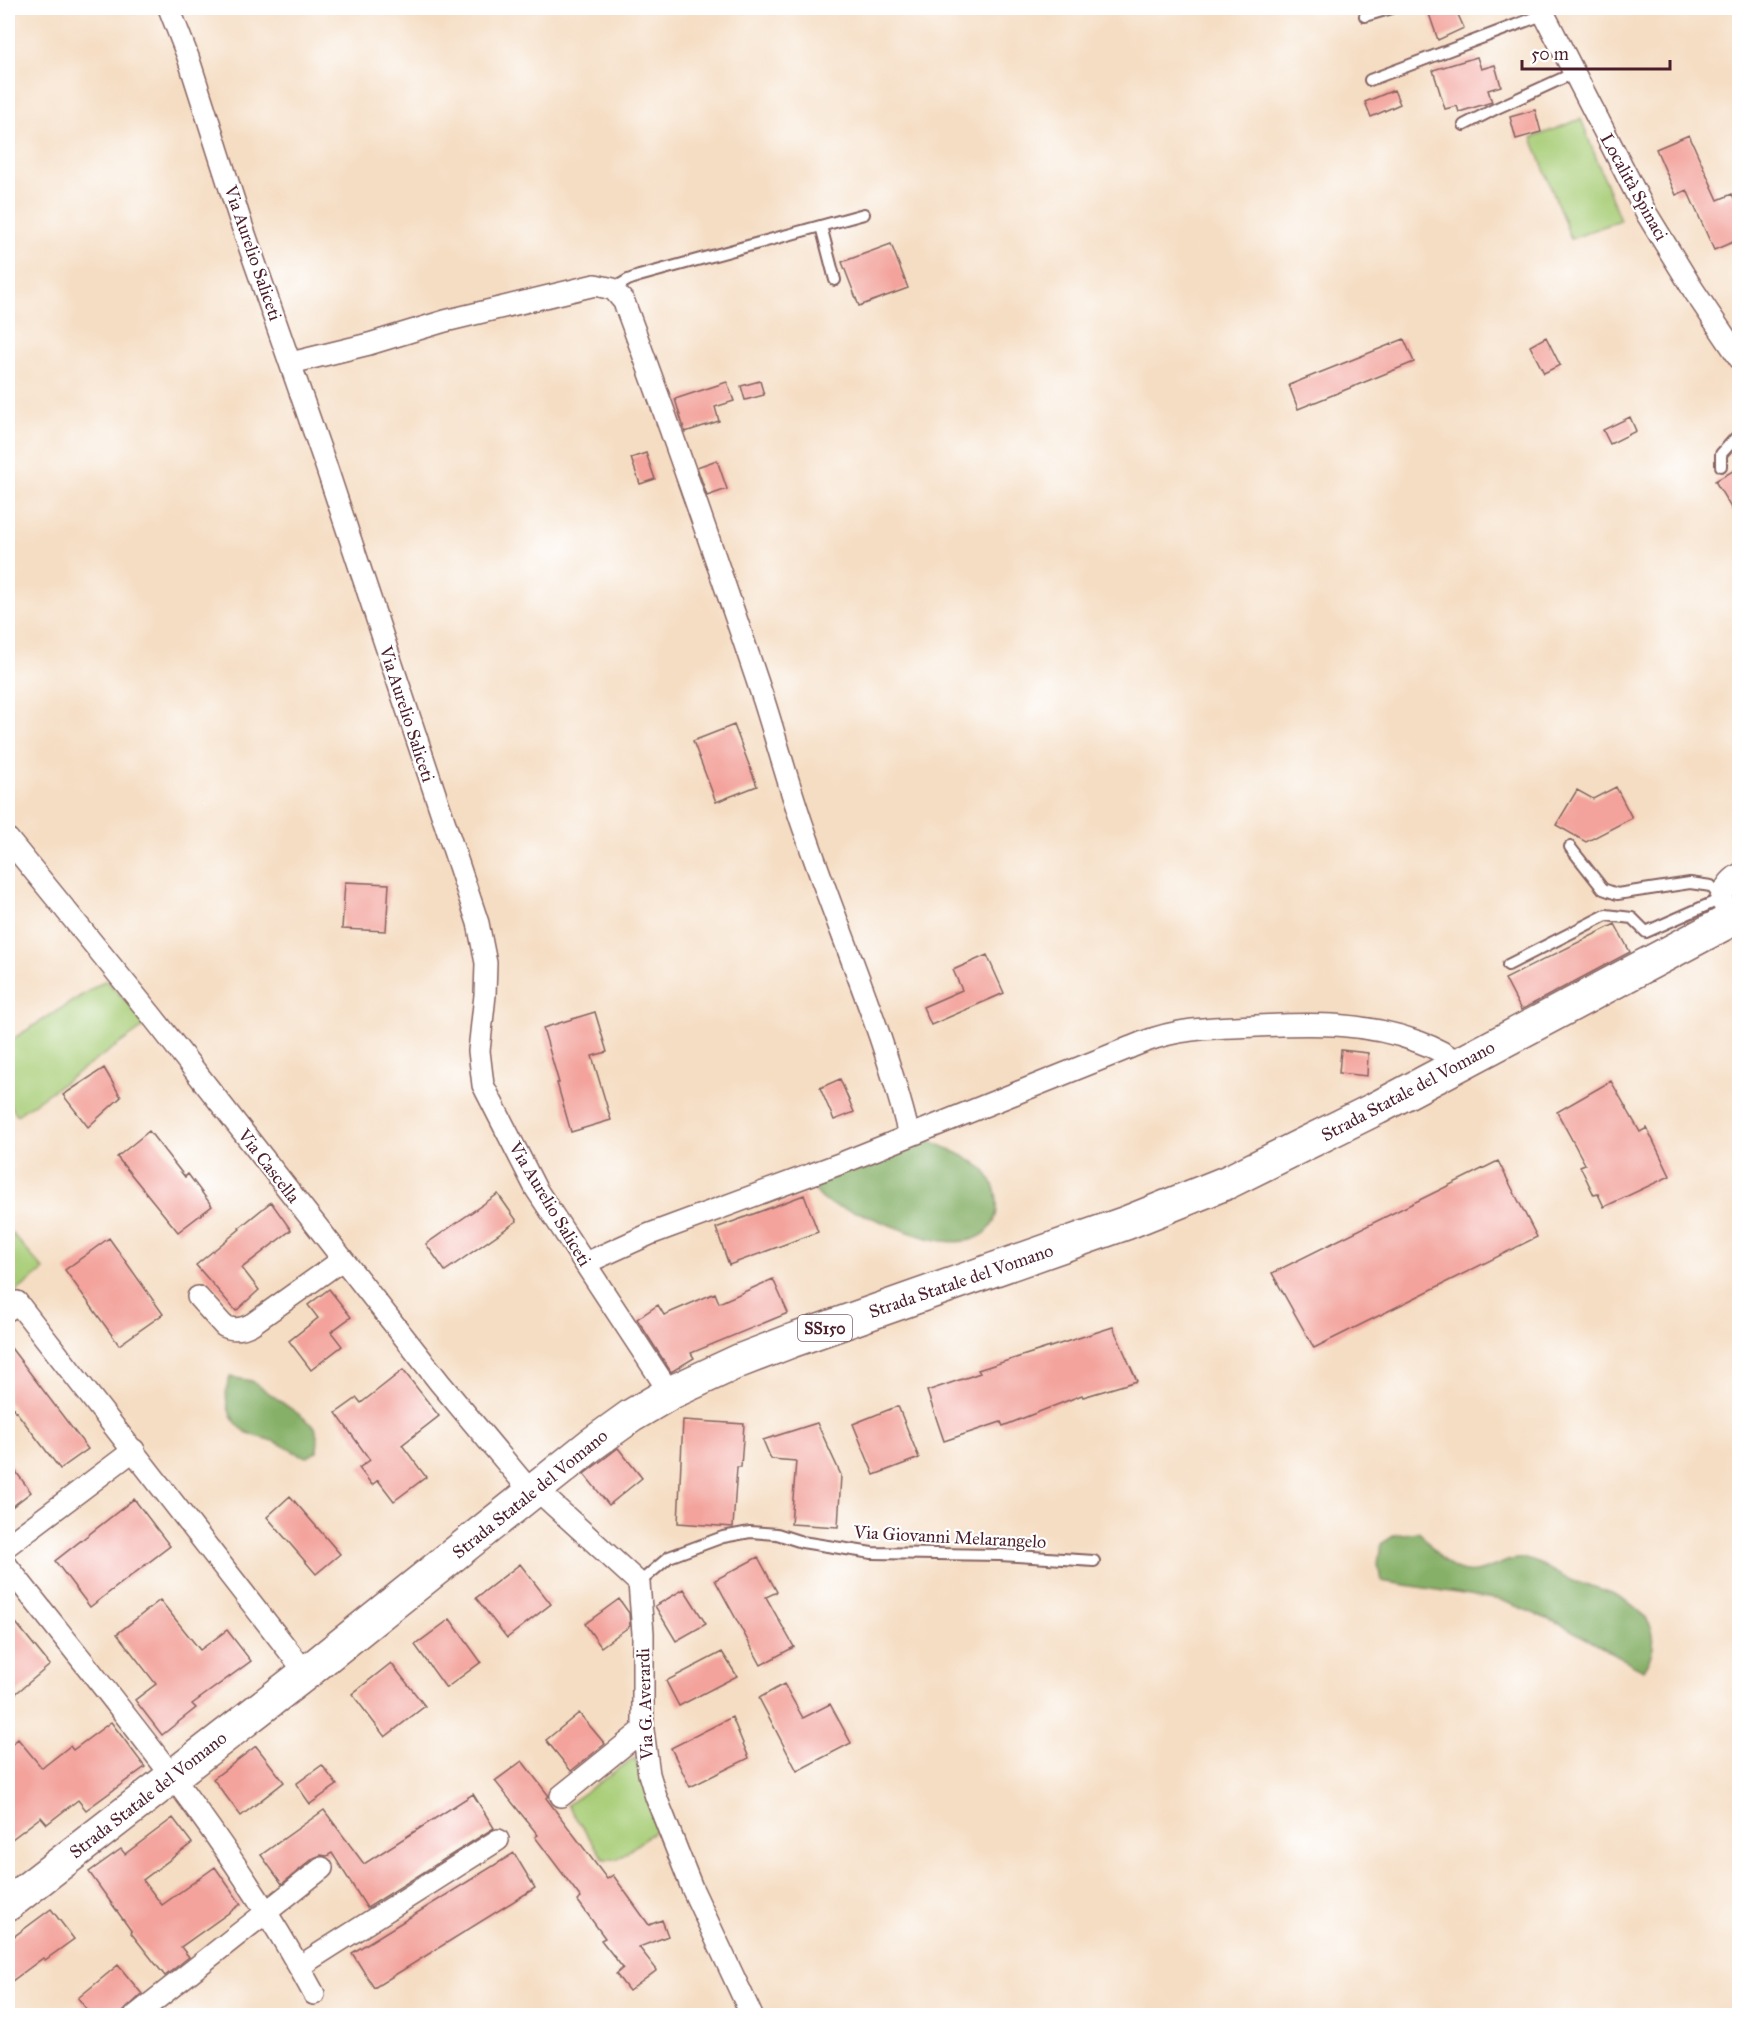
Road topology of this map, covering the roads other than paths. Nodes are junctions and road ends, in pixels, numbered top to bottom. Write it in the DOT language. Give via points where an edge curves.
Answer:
graph roads {
  1 [pos="169,8"];
  2 [pos="1392,8"];
  3 [pos="1543,11"];
  4 [pos="1365,16"];
  5 [pos="1574,73"];
  6 [pos="1370,80"];
  7 [pos="1464,125"];
  8 [pos="864,214"];
  9 [pos="821,226"];
  10 [pos="835,280"];
  11 [pos="613,289"];
  12 [pos="1740,359"];
  13 [pos="291,363"];
  14 [pos="1740,433"];
  15 [pos="1720,466"];
  16 [pos="8,839"];
  17 [pos="1570,848"];
  18 [pos="1740,874"];
  19 [pos="1730,911"];
  20 [pos="1508,964"];
  21 [pos="1459,1064"];
  22 [pos="909,1135"];
  23 [pos="342,1260"];
  24 [pos="586,1263"];
  25 [pos="198,1297"];
  26 [pos="13,1306"];
  27 [pos="670,1392"];
  28 [pos="134,1450"];
  29 [pos="534,1491"];
  30 [pos="8,1545"];
  31 [pos="1094,1561"];
  32 [pos="8,1567"];
  33 [pos="639,1583"];
  34 [pos="306,1673"];
  35 [pos="643,1730"];
  36 [pos="172,1775"];
  37 [pos="561,1796"];
  38 [pos="498,1840"];
  39 [pos="322,1868"];
  40 [pos="8,1904"];
  41 [pos="266,1911"];
  42 [pos="300,1966"];
  43 [pos="314,1994"];
  44 [pos="135,2016"];
  45 [pos="752,2016"];
  1 -- 13 [label="street, Via Aurelio Saliceti"];
  2 -- 4 [label="lane"];
  3 -- 5 [label="street, Località Spinaci"];
  3 -- 6 [label="lane"];
  5 -- 7 [label="lane"];
  5 -- 12 [label="street, Località Spinaci" via="1645,211"];
  8 -- 9 [label="lane"];
  9 -- 10 [label="lane"];
  9 -- 11 [label="lane" via="639,276"];
  11 -- 13 [label="street" via="596,285"];
  11 -- 22 [label="street" via="624,302 660,401 806,835 895,1079"];
  13 -- 24 [label="street, Via Aurelio Saliceti" via="478,923 486,963 478,1052 483,1085 536,1189"];
  14 -- 15 [label="lane" via="1721,454"];
  16 -- 23 [label="street, Via Cascella"];
  17 -- 19 [label="lane" via="1603,889 1617,894 1690,884 1711,886"];
  18 -- 19 [label="street" via="1725,888"];
  19 -- 20 [label="lane" via="1646,932 1632,918 1606,915"];
  19 -- 21 [label="main road, Strada Statale del Vomano / SS150"];
  21 -- 22 [label="street" via="1413,1040 1351,1025 1193,1030 1149,1040"];
  21 -- 27 [label="main road, Strada Statale del Vomano / SS150" via="1295,1150 1200,1194 772,1347"];
  22 -- 24 [label="street" via="670,1226"];
  23 -- 25 [label="street" via="240,1329 224,1326"];
  23 -- 29 [label="street, Via Cascella" via="440,1383"];
  24 -- 27 [label="street, Via Aurelio Saliceti"];
  26 -- 28 [label="street"];
  27 -- 29 [label="main road, Strada Statale del Vomano / SS150" via="614,1428"];
  28 -- 30 [label="street"];
  28 -- 34 [label="street"];
  29 -- 33 [label="street"];
  29 -- 34 [label="main road, Strada Statale del Vomano / SS150"];
  31 -- 33 [label="lane, Via Giovanni Melarangelo" via="872,1553 750,1532 723,1537 669,1557"];
  32 -- 36 [label="street"];
  33 -- 35 [label="street, Via G. Averardi"];
  34 -- 36 [label="main road, Strada Statale del Vomano / SS150"];
  35 -- 37 [label="street"];
  35 -- 45 [label="street, Via G. Averardi" via="649,1774 670,1834"];
  36 -- 40 [label="main road, Strada Statale del Vomano / SS150"];
  36 -- 41 [label="street"];
  38 -- 42 [label="street"];
  39 -- 41 [label="street"];
  41 -- 42 [label="street"];
  41 -- 44 [label="street"];
  42 -- 43 [label="street"];
}
